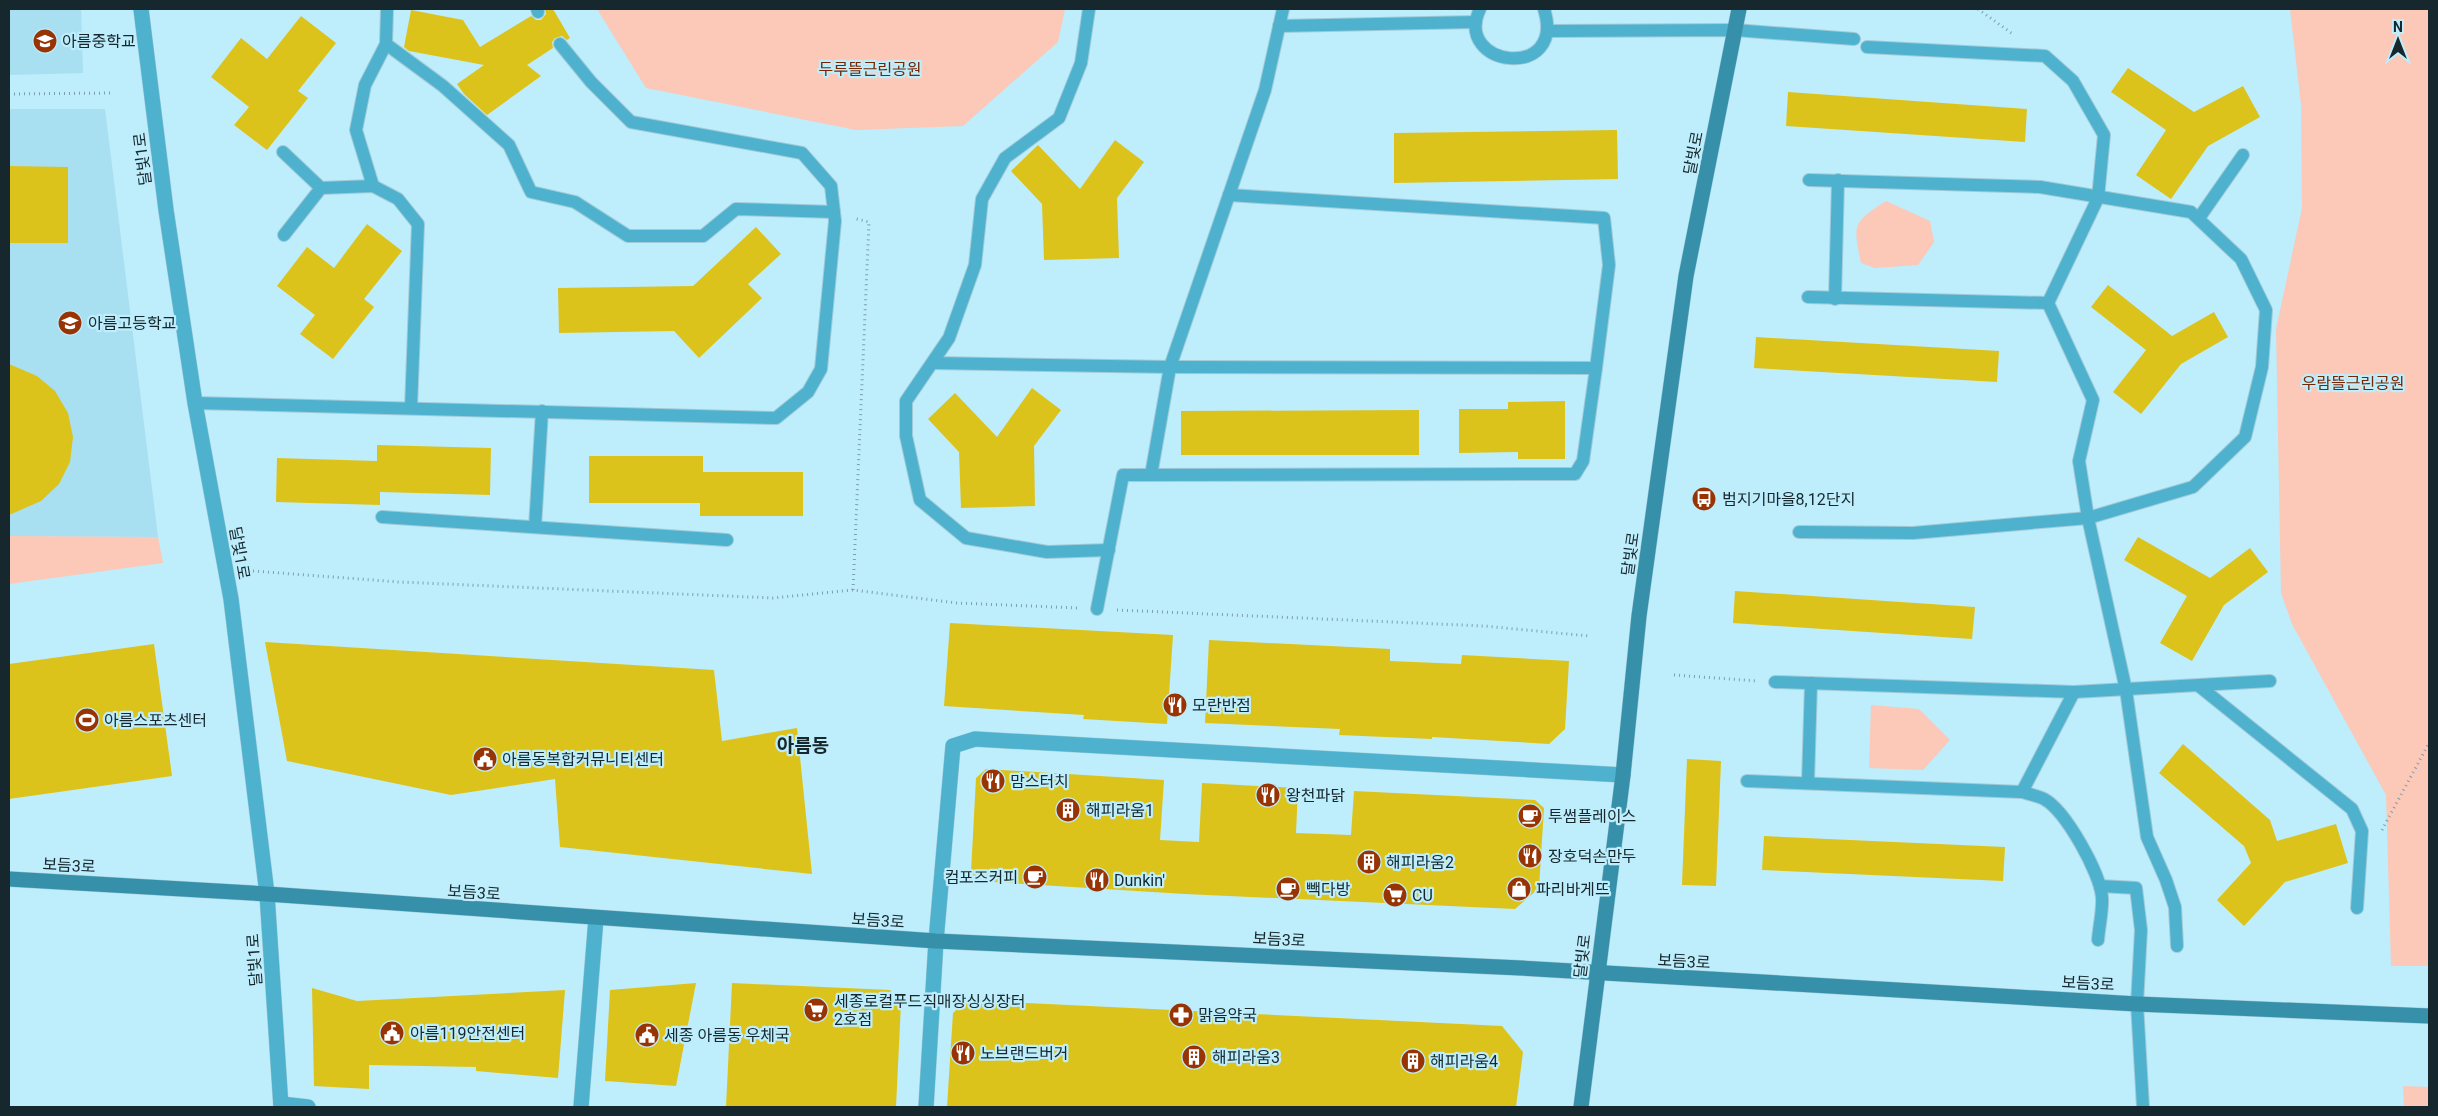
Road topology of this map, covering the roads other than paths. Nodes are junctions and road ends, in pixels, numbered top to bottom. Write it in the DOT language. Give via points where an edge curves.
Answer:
graph roads {
  1 [pos="141,9"];
  2 [pos="387,9"];
  3 [pos="1089,9"];
  4 [pos="1284,9"];
  5 [pos="1480,9"];
  6 [pos="1544,9"];
  7 [pos="1740,9"];
  8 [pos="1476,22"];
  9 [pos="1279,26"];
  10 [pos="1735,30"];
  11 [pos="1547,31"];
  12 [pos="1854,39"];
  13 [pos="386,44"];
  14 [pos="560,44"];
  15 [pos="1867,47"];
  16 [pos="283,152"];
  17 [pos="2243,155"];
  18 [pos="1809,180"];
  19 [pos="1838,180"];
  20 [pos="373,186"];
  21 [pos="321,188"];
  22 [pos="1229,195"];
  23 [pos="2098,198"];
  24 [pos="834,212"];
  25 [pos="2199,218"];
  26 [pos="284,235"];
  27 [pos="1808,297"];
  28 [pos="1835,299"];
  29 [pos="2048,303"];
  30 [pos="933,363"];
  31 [pos="1170,367"];
  32 [pos="1596,368"];
  33 [pos="195,403"];
  34 [pos="411,408"];
  35 [pos="542,411"];
  36 [pos="1151,475"];
  37 [pos="382,517"];
  38 [pos="2088,518"];
  39 [pos="535,527"];
  40 [pos="1798,532"];
  41 [pos="728,540"];
  42 [pos="1108,550"];
  43 [pos="1097,609"];
  44 [pos="2270,681"];
  45 [pos="1775,682"];
  46 [pos="1811,683"];
  47 [pos="2199,686"];
  48 [pos="2126,690"];
  49 [pos="2074,692"];
  50 [pos="1622,775"];
  51 [pos="1747,781"];
  52 [pos="1808,782"];
  53 [pos="2022,792"];
  54 [pos="9,880"];
  55 [pos="2100,886"];
  56 [pos="267,894"];
  57 [pos="2357,908"];
  58 [pos="596,918"];
  59 [pos="2098,940"];
  60 [pos="936,941"];
  61 [pos="2177,946"];
  62 [pos="1597,974"];
  63 [pos="2138,1004"];
  64 [pos="2429,1016"];
  65 [pos="281,1106"];
  66 [pos="308,1107"];
  67 [pos="582,1107"];
  68 [pos="926,1107"];
  69 [pos="1581,1107"];
  70 [pos="2143,1107"];
  1 -- 33 [label="street, 달빛1로" via="166,210"];
  2 -- 13 [label="lane"];
  3 -- 30 [label="lane" via="1081,63 1059,118 1005,158 982,199 975,265 949,338"];
  4 -- 9 [label="lane"];
  5 -- 8 [label="lane"];
  6 -- 11 [label="lane"];
  7 -- 10 [label="street, 달빛로"];
  8 -- 9 [label="lane"];
  8 -- 11 [label="lane" via="1483,44 1501,58 1525,57 1543,42"];
  9 -- 22 [label="lane" via="1265,90"];
  10 -- 11 [label="lane"];
  10 -- 12 [label="lane"];
  10 -- 50 [label="street, 달빛로" via="1686,276 1639,616"];
  13 -- 20 [label="lane" via="365,85 356,130"];
  13 -- 24 [label="lane" via="443,86 509,145 531,192 575,202 628,236 703,236 736,209"];
  14 -- 24 [label="lane" via="631,122 802,154 831,186"];
  15 -- 23 [label="lane" via="2045,56 2073,81 2104,135"];
  16 -- 21 [label="lane"];
  17 -- 25 [label="lane"];
  18 -- 19 [label="lane"];
  19 -- 23 [label="lane" via="2040,187"];
  19 -- 28 [label="lane"];
  20 -- 21 [label="lane"];
  20 -- 34 [label="lane" via="398,199 418,224"];
  21 -- 26 [label="lane"];
  22 -- 31 [label="lane"];
  22 -- 32 [label="lane" via="1604,218 1609,265"];
  23 -- 25 [label="lane" via="2191,212"];
  23 -- 29 [label="lane"];
  24 -- 35 [label="lane" via="821,368 808,392 776,418"];
  25 -- 38 [label="lane" via="2241,259 2266,310 2262,367 2245,437 2193,487"];
  27 -- 28 [label="lane"];
  28 -- 29 [label="lane"];
  29 -- 38 [label="lane" via="2093,400 2079,461"];
  30 -- 31 [label="lane"];
  30 -- 42 [label="lane" via="906,401 906,436 920,500 966,538 1047,552"];
  31 -- 32 [label="lane"];
  31 -- 36 [label="lane"];
  32 -- 36 [label="lane" via="1583,461 1575,474"];
  33 -- 34 [label="lane"];
  33 -- 56 [label="street, 달빛1로" via="231,600"];
  34 -- 35 [label="lane"];
  35 -- 39 [label="lane"];
  36 -- 42 [label="lane" via="1123,475"];
  37 -- 39 [label="lane"];
  38 -- 40 [label="lane" via="1914,533"];
  38 -- 48 [label="lane"];
  39 -- 41 [label="lane"];
  42 -- 43 [label="lane"];
  44 -- 47 [label="lane"];
  45 -- 46 [label="lane"];
  46 -- 49 [label="lane"];
  46 -- 52 [label="lane"];
  47 -- 48 [label="lane"];
  47 -- 57 [label="lane" via="2352,808 2362,831"];
  48 -- 49 [label="lane"];
  48 -- 61 [label="lane" via="2147,837 2175,907"];
  49 -- 53 [label="lane"];
  50 -- 60 [label="street" via="975,739 953,746"];
  50 -- 62 [label="street, 달빛로"];
  51 -- 52 [label="lane"];
  52 -- 53 [label="lane"];
  53 -- 55 [label="lane" via="2045,799 2056,809 2080,844"];
  54 -- 56 [label="street, 보듬3로"];
  55 -- 59 [label="lane"];
  55 -- 63 [label="lane" via="2136,888 2141,930"];
  56 -- 58 [label="street, 보듬3로"];
  56 -- 65 [label="street, 달빛1로"];
  58 -- 60 [label="street, 보듬3로"];
  58 -- 67 [label="street"];
  60 -- 62 [label="street, 보듬3로"];
  60 -- 68 [label="street"];
  62 -- 63 [label="street, 보듬3로"];
  62 -- 69 [label="street, 달빛로"];
  63 -- 64 [label="street, 보듬3로"];
  63 -- 70 [label="lane"];
  65 -- 66 [label="street"];
}
